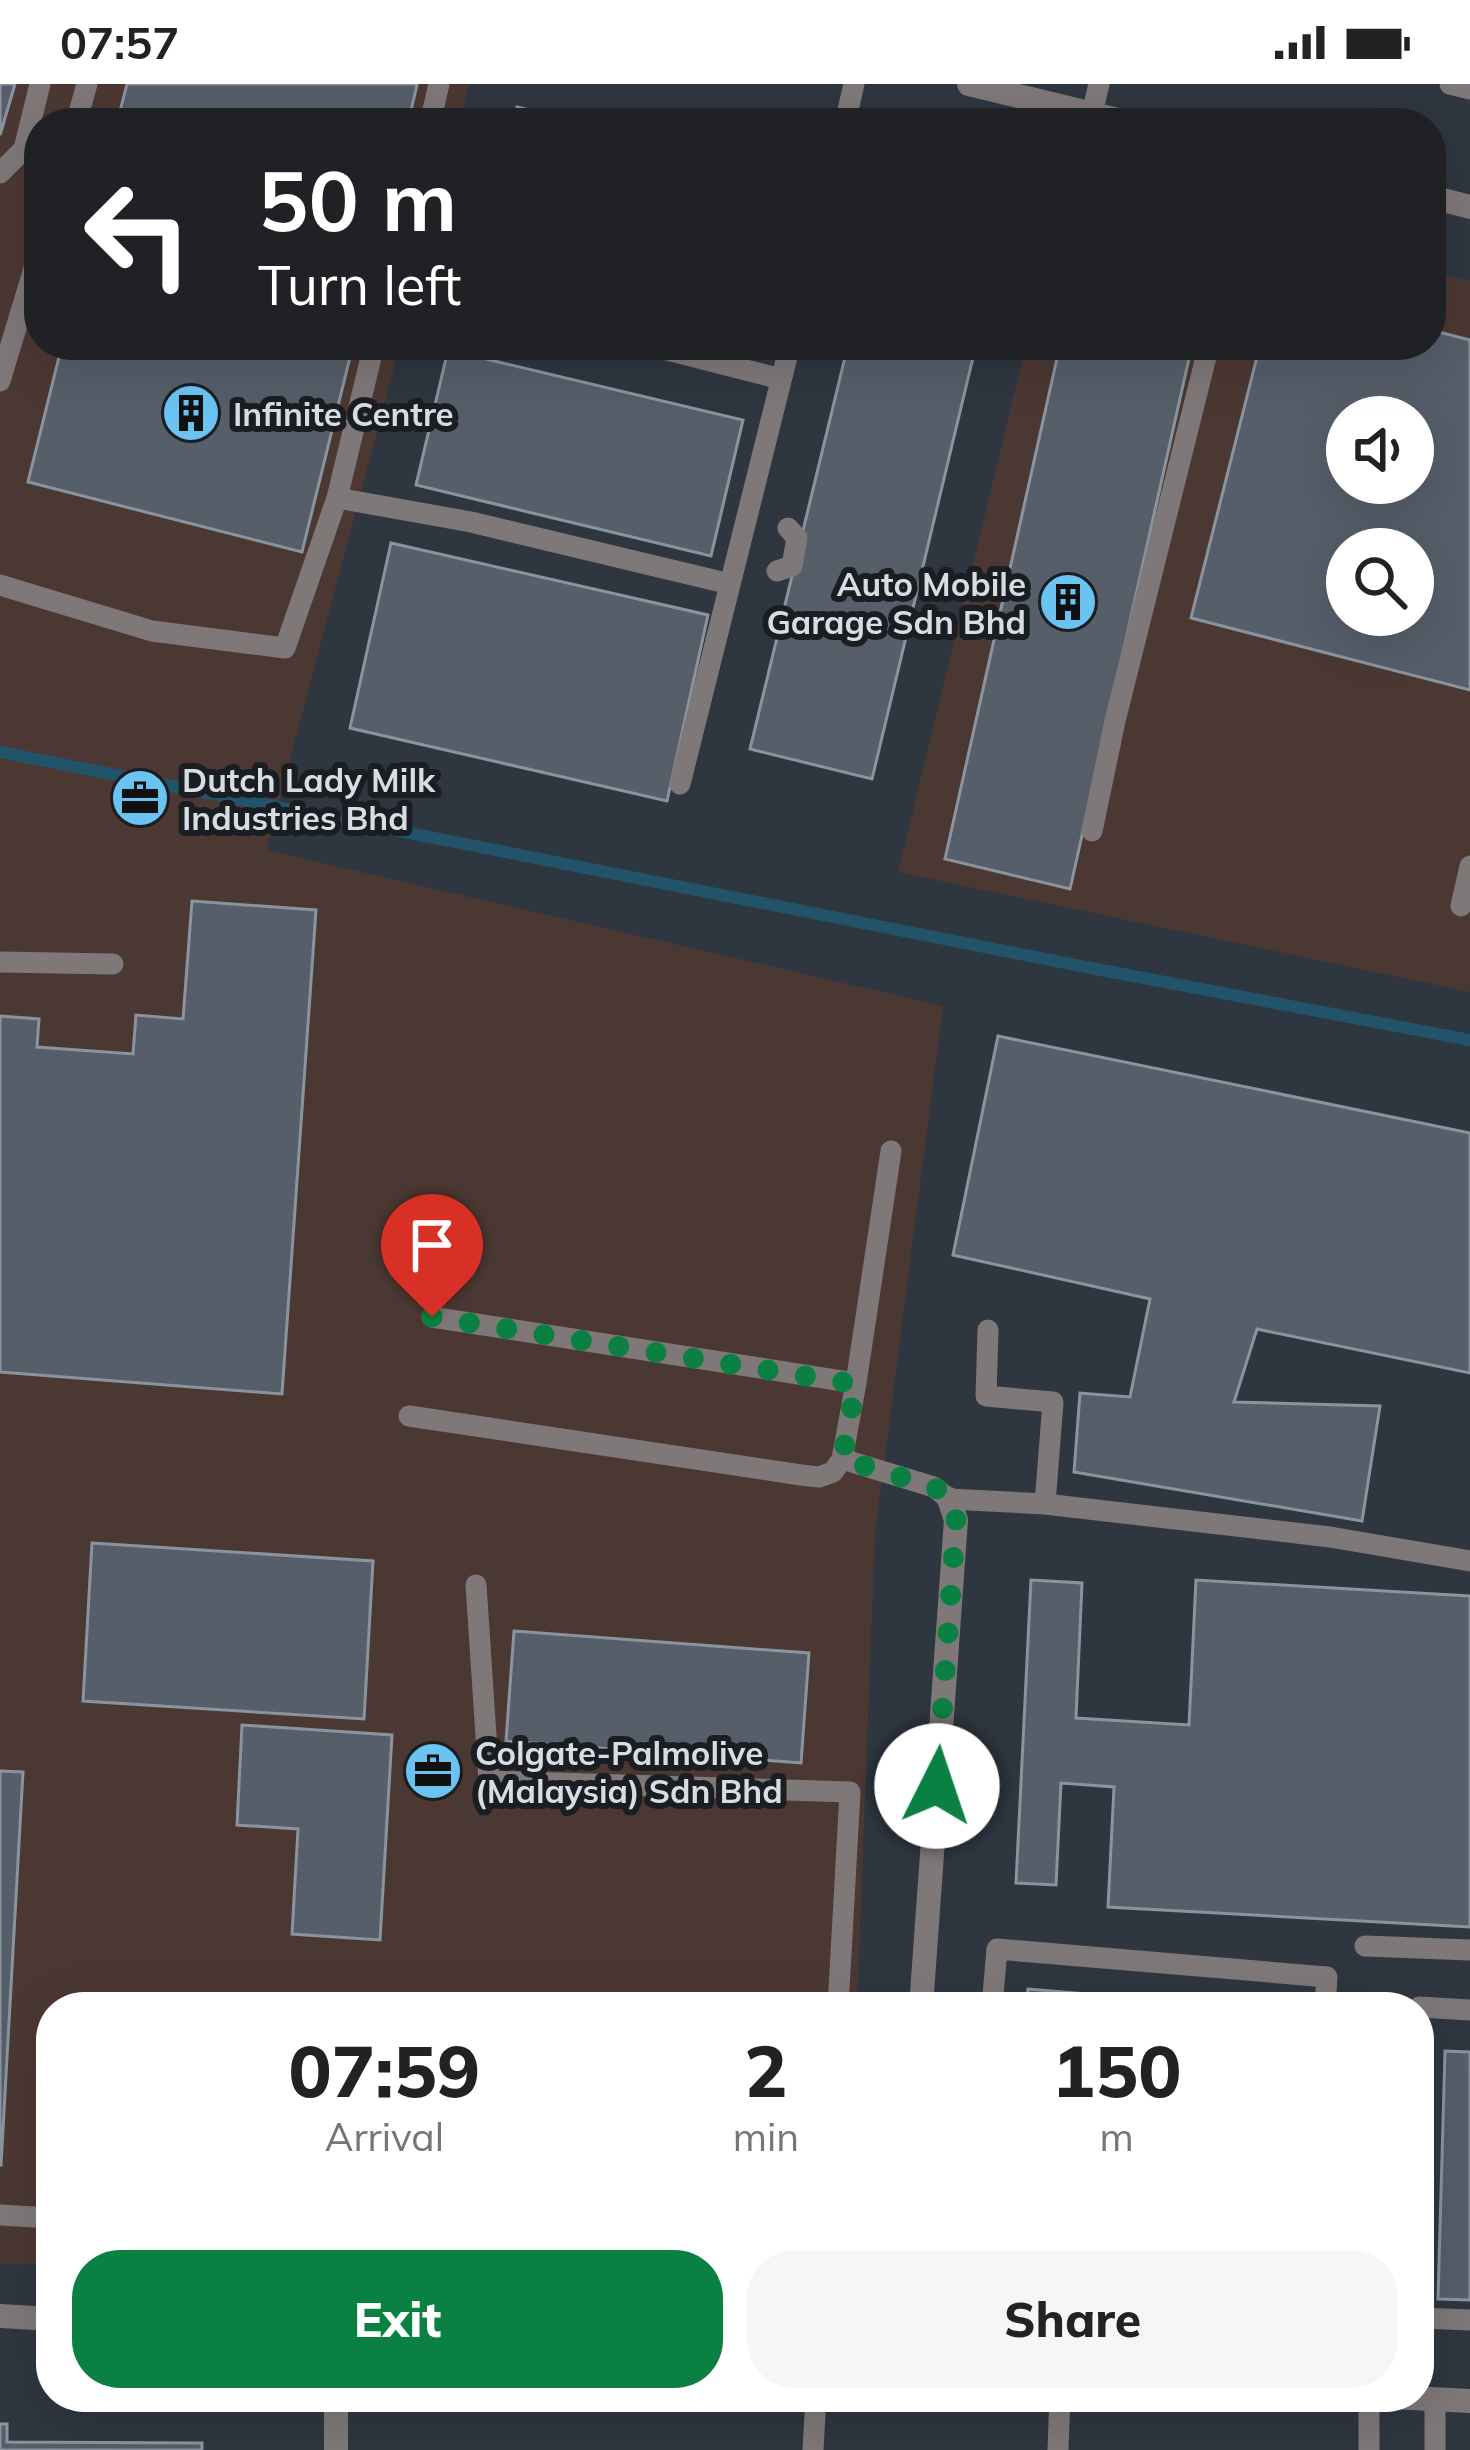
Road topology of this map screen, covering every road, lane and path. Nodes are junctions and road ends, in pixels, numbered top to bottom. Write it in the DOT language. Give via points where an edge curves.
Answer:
graph roads {
  1 [pos="969,84"];
  2 [pos="1450,84"];
  3 [pos="1470,89"];
  4 [pos="1067,108"];
  5 [pos="24,149"];
  6 [pos="0,173"];
  7 [pos="24,302"];
  8 [pos="370,360"];
  9 [pos="707,360"];
  10 [pos="786,360"];
  11 [pos="1205,360"];
  12 [pos="781,379"];
  13 [pos="0,381"];
  14 [pos="337,498"];
  15 [pos="788,528"];
  16 [pos="777,571"];
  17 [pos="730,584"];
  18 [pos="0,585"];
  19 [pos="680,784"];
  20 [pos="1092,831"];
  21 [pos="1470,866"];
  22 [pos="1461,906"];
  23 [pos="0,962"];
  24 [pos="113,964"];
  25 [pos="891,1151"];
  26 [pos="432,1317"];
  27 [pos="988,1330"];
  28 [pos="856,1384"];
  29 [pos="409,1416"];
  30 [pos="842,1459"];
  31 [pos="949,1499"];
  32 [pos="1045,1504"];
  33 [pos="1470,1561"];
  34 [pos="476,1585"];
  35 [pos="1365,1946"];
  36 [pos="1470,1950"];
  37 [pos="839,1992"];
  38 [pos="921,1992"];
  39 [pos="993,1992"];
  40 [pos="1326,1992"];
  41 [pos="1434,2008"];
  42 [pos="1470,2010"];
  43 [pos="0,2215"];
  44 [pos="36,2217"];
  45 [pos="0,2316"];
  46 [pos="36,2318"];
  47 [pos="1434,2319"];
  48 [pos="1470,2320"];
  49 [pos="1436,2399"];
  50 [pos="1470,2402"];
  51 [pos="336,2412"];
  52 [pos="815,2412"];
  53 [pos="1059,2412"];
  54 [pos="1369,2412"];
  55 [pos="336,2450"];
  56 [pos="813,2450"];
  57 [pos="1058,2450"];
  58 [pos="1369,2450"];
  59 [pos="1436,2450"];
  1 -- 4 [label="street"];
  2 -- 3 [label="lane"];
  5 -- 6 [label="lane"];
  7 -- 13 [label="lane"];
  8 -- 14 [label="lane"];
  9 -- 12 [label="lane"];
  10 -- 12 [label="lane"];
  11 -- 20 [label="lane"];
  12 -- 17 [label="lane"];
  14 -- 17 [label="lane"];
  14 -- 18 [label="lane" via="285,648 152,632"];
  15 -- 16 [label="lane" via="796,538 791,566"];
  17 -- 19 [label="lane"];
  21 -- 22 [label="lane"];
  23 -- 24 [label="lane"];
  25 -- 28 [label="lane"];
  26 -- 28 [label="lane"];
  27 -- 32 [label="lane" via="986,1396 1053,1402"];
  28 -- 30 [label="lane"];
  29 -- 30 [label="lane" via="801,1475 828,1475"];
  30 -- 31 [label="lane"];
  31 -- 32 [label="lane"];
  31 -- 38 [label="street" via="956,1520"];
  32 -- 33 [label="lane"];
  34 -- 37 [label="lane" via="489,1781 850,1792"];
  35 -- 36 [label="lane"];
  39 -- 40 [label="lane" via="997,1949 1327,1977"];
  41 -- 42 [label="lane"];
  43 -- 44 [label="lane"];
  45 -- 46 [label="street"];
  47 -- 48 [label="lane"];
  49 -- 50 [label="street"];
  49 -- 59 [label="lane"];
  51 -- 55 [label="street"];
  52 -- 56 [label="lane"];
  53 -- 57 [label="lane"];
  54 -- 58 [label="lane"];
}
